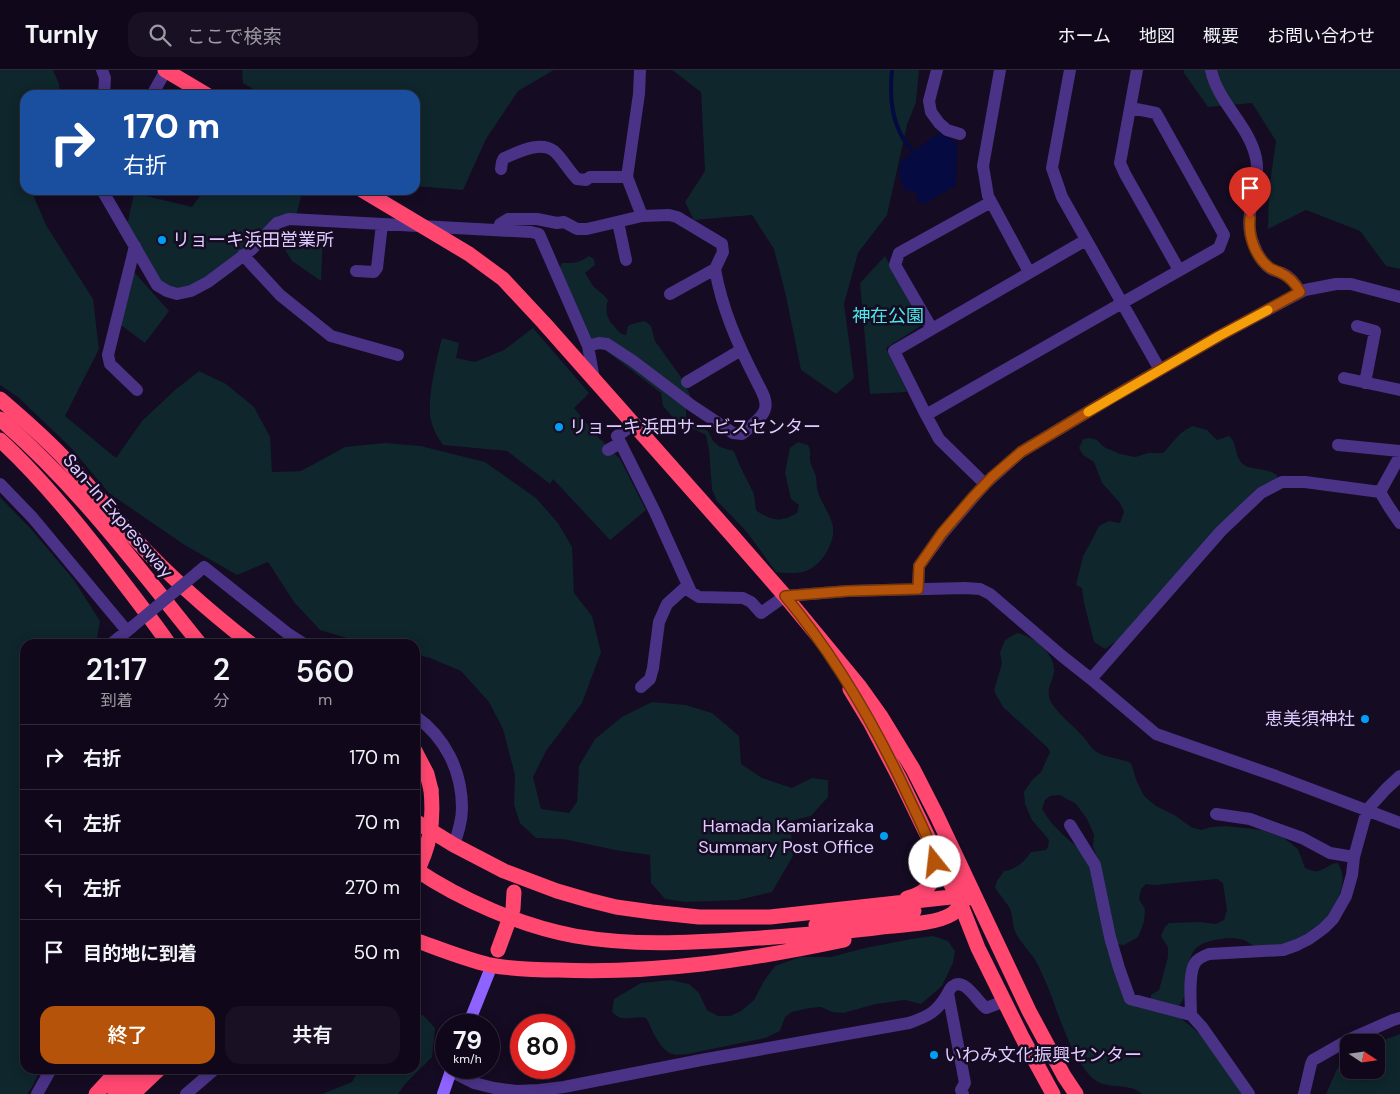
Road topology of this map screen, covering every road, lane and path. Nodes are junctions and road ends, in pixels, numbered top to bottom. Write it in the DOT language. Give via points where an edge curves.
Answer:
graph roads {
  1 [pos="102,70"];
  2 [pos="165,70"];
  3 [pos="640,70"];
  4 [pos="937,70"];
  5 [pos="1000,70"];
  6 [pos="1070,70"];
  7 [pos="1138,70"];
  8 [pos="1211,70"];
  9 [pos="104,90"];
  10 [pos="155,90"];
  11 [pos="199,90"];
  12 [pos="1130,108"];
  13 [pos="960,134"];
  14 [pos="501,169"];
  15 [pos="627,176"];
  16 [pos="105,195"];
  17 [pos="370,195"];
  18 [pos="991,202"];
  19 [pos="642,216"];
  20 [pos="618,222"];
  21 [pos="382,224"];
  22 [pos="421,226"];
  23 [pos="499,230"];
  24 [pos="1086,240"];
  25 [pos="134,246"];
  26 [pos="244,255"];
  27 [pos="626,260"];
  28 [pos="715,269"];
  29 [pos="1179,270"];
  30 [pos="356,271"];
  31 [pos="1029,272"];
  32 [pos="1300,292"];
  33 [pos="670,294"];
  34 [pos="1400,298"];
  35 [pos="1122,302"];
  36 [pos="1356,326"];
  37 [pos="932,329"];
  38 [pos="588,346"];
  39 [pos="741,350"];
  40 [pos="398,355"];
  41 [pos="1160,370"];
  42 [pos="1344,378"];
  43 [pos="594,379"];
  44 [pos="687,382"];
  45 [pos="1365,383"];
  46 [pos="137,390"];
  47 [pos="1400,390"];
  48 [pos="0,399"];
  49 [pos="926,415"];
  50 [pos="0,419"];
  51 [pos="634,424"];
  52 [pos="0,440"];
  53 [pos="620,443"];
  54 [pos="1338,445"];
  55 [pos="608,450"];
  56 [pos="1400,451"];
  57 [pos="1400,456"];
  58 [pos="0,484"];
  59 [pos="985,484"];
  60 [pos="1380,492"];
  61 [pos="1400,523"];
  62 [pos="688,585"];
  63 [pos="918,589"];
  64 [pos="785,596"];
  65 [pos="802,617"];
  66 [pos="221,618"];
  67 [pos="129,629"];
  68 [pos="117,639"];
  69 [pos="165,639"];
  70 [pos="196,639"];
  71 [pos="246,639"];
  72 [pos="252,639"];
  73 [pos="296,639"];
  74 [pos="1091,679"];
  75 [pos="640,687"];
  76 [pos="420,720"];
  77 [pos="420,761"];
  78 [pos="1400,776"];
  79 [pos="1367,810"];
  80 [pos="1216,814"];
  81 [pos="1400,823"];
  82 [pos="420,824"];
  83 [pos="1070,824"];
  84 [pos="930,841"];
  85 [pos="454,846"];
  86 [pos="1354,857"];
  87 [pos="420,867"];
  88 [pos="504,871"];
  89 [pos="420,872"];
  90 [pos="964,899"];
  91 [pos="871,905"];
  92 [pos="932,921"];
  93 [pos="913,924"];
  94 [pos="420,941"];
  95 [pos="700,942"];
  96 [pos="978,948"];
  97 [pos="492,965"];
  98 [pos="948,993"];
  99 [pos="1005,1001"];
  100 [pos="472,1014"];
  101 [pos="1191,1015"];
  102 [pos="1400,1018"];
  103 [pos="48,1074"];
  104 [pos="110,1074"];
  105 [pos="114,1074"];
  106 [pos="133,1074"];
  107 [pos="154,1074"];
  108 [pos="209,1074"];
  109 [pos="448,1079"];
  110 [pos="467,1079"];
  111 [pos="37,1094"];
  112 [pos="95,1094"];
  113 [pos="115,1094"];
  114 [pos="133,1094"];
  115 [pos="186,1094"];
  116 [pos="443,1094"];
  117 [pos="963,1094"];
  118 [pos="1053,1094"];
  119 [pos="1076,1094"];
  120 [pos="1249,1094"];
  121 [pos="1304,1094"];
  1 -- 9 [label="street"];
  2 -- 10 [label="street"];
  2 -- 11 [label="highway"];
  3 -- 15 [label="street"];
  4 -- 13 [label="street" via="929,101 931,112 947,130"];
  5 -- 18 [label="street" via="982,166"];
  6 -- 24 [label="street" via="1052,168 1062,197"];
  7 -- 12 [label="street"];
  8 -- 32 [label="street" via="1213,81 1245,129 1255,155 1258,170 1249,229 1253,242 1270,269 1287,276"];
  12 -- 29 [label="street" via="1120,163"];
  12 -- 29 [label="street" via="1156,113 1224,235 1219,248"];
  14 -- 15 [label="street" via="504,158 531,147 553,150 577,179"];
  15 -- 19 [label="street"];
  16 -- 25 [label="street"];
  17 -- 22 [label="highway"];
  18 -- 31 [label="street"];
  18 -- 37 [label="street" via="898,253 895,265"];
  19 -- 20 [label="street"];
  19 -- 28 [label="street" via="677,217 722,244 723,252"];
  20 -- 23 [label="street" via="577,229 564,222 508,220 500,224"];
  20 -- 27 [label="street"];
  21 -- 22 [label="street"];
  21 -- 26 [label="street" via="289,219 277,223"];
  21 -- 30 [label="street" via="377,268 374,272"];
  22 -- 23 [label="street"];
  22 -- 43 [label="highway" via="469,254 503,279"];
  23 -- 38 [label="street" via="539,234"];
  24 -- 31 [label="street"];
  24 -- 35 [label="street"];
  25 -- 26 [label="street" via="157,285 177,294 208,282"];
  25 -- 46 [label="street" via="108,355 110,364"];
  26 -- 40 [label="street" via="280,295 331,336"];
  28 -- 33 [label="street"];
  28 -- 39 [label="street" via="729,322"];
  29 -- 35 [label="street"];
  31 -- 37 [label="street"];
  32 -- 34 [label="street" via="1320,286 1351,284"];
  32 -- 41 [label="street"];
  35 -- 41 [label="street"];
  35 -- 49 [label="street"];
  36 -- 45 [label="street" via="1375,332"];
  37 -- 49 [label="street" via="894,351"];
  38 -- 39 [label="street" via="599,342 608,344 690,405 737,434 742,434 762,414 766,400"];
  38 -- 43 [label="street"];
  39 -- 44 [label="street"];
  41 -- 59 [label="street" via="1021,452"];
  42 -- 45 [label="street"];
  43 -- 51 [label="highway"];
  45 -- 47 [label="street"];
  48 -- 66 [label="highway" via="61,455 163,568"];
  49 -- 59 [label="street" via="939,439"];
  50 -- 70 [label="highway, San-In Expressway" via="43,458 98,518"];
  51 -- 53 [label="street" via="617,436"];
  51 -- 64 [label="highway"];
  52 -- 69 [label="highway" via="77,523"];
  53 -- 55 [label="street"];
  53 -- 62 [label="street"];
  54 -- 56 [label="street"];
  57 -- 60 [label="street"];
  58 -- 67 [label="street"];
  59 -- 63 [label="street" via="942,533 919,566"];
  60 -- 61 [label="street"];
  60 -- 74 [label="street" via="1282,482 1261,493 1222,531"];
  62 -- 64 [label="street" via="698,597 743,598 761,613"];
  62 -- 75 [label="street" via="667,604 659,622 650,679"];
  63 -- 64 [label="street"];
  63 -- 74 [label="street" via="980,589 990,594"];
  64 -- 65 [label="highway"];
  65 -- 84 [label="highway" via="870,722"];
  65 -- 90 [label="highway" via="860,687 913,769 954,852"];
  66 -- 71 [label="highway"];
  66 -- 72 [label="highway"];
  67 -- 68 [label="street"];
  67 -- 73 [label="street, bridge" via="204,567"];
  74 -- 79 [label="street" via="1156,734"];
  76 -- 85 [label="street" via="439,737 457,772 462,809"];
  77 -- 87 [label="highway, bridge" via="427,774 433,808 428,845"];
  78 -- 79 [label="street"];
  79 -- 81 [label="street"];
  79 -- 86 [label="street"];
  80 -- 86 [label="street" via="1250,819 1302,838 1330,853"];
  82 -- 85 [label="highway"];
  83 -- 101 [label="street" via="1095,865 1118,968 1130,999"];
  84 -- 90 [label="highway"];
  84 -- 91 [label="highway" via="935,870 930,885 913,896"];
  85 -- 88 [label="highway"];
  86 -- 101 [label="street" via="1346,896 1340,908 1333,919 1309,939 1283,950 1202,956 1192,972"];
  88 -- 91 [label="highway" via="557,891 616,907 699,917 770,917"];
  88 -- 97 [label="highway, bridge" via="512,882 513,909"];
  89 -- 95 [label="highway" via="483,906 574,936 638,943"];
  90 -- 91 [label="highway"];
  90 -- 92 [label="highway" via="950,915"];
  90 -- 95 [label="highway"];
  90 -- 96 [label="highway"];
  90 -- 119 [label="highway" via="984,916 1029,1011"];
  92 -- 93 [label="highway"];
  92 -- 96 [label="highway" via="958,926"];
  93 -- 95 [label="highway"];
  93 -- 97 [label="highway" via="817,946 692,966 584,972"];
  94 -- 97 [label="highway"];
  96 -- 99 [label="highway"];
  97 -- 100 [label="street"];
  98 -- 99 [label="street" via="953,986 963,986 986,1008"];
  98 -- 110 [label="street" via="941,1006 926,1017 909,1023 564,1087 516,1091"];
  98 -- 117 [label="street" via="965,1083 961,1090"];
  99 -- 118 [label="highway"];
  101 -- 120 [label="street"];
  102 -- 121 [label="street" via="1350,1039 1313,1060"];
  103 -- 111 [label="street"];
  104 -- 112 [label="highway"];
  105 -- 112 [label="highway"];
  106 -- 113 [label="highway"];
  107 -- 114 [label="highway"];
  108 -- 115 [label="street"];
  109 -- 116 [label="street"];
}
